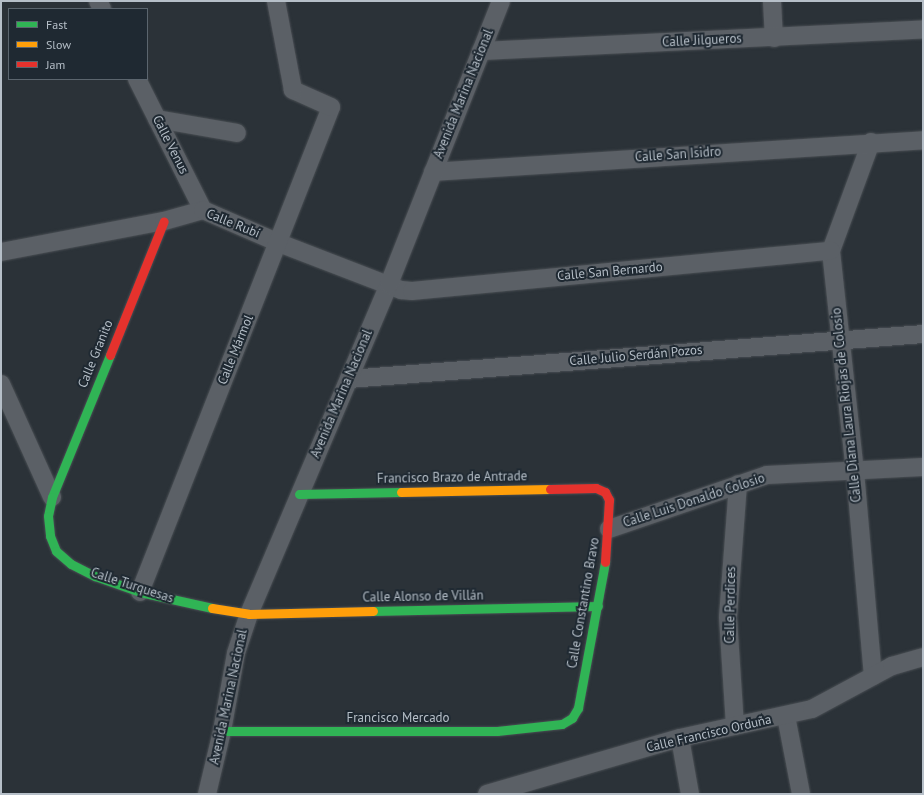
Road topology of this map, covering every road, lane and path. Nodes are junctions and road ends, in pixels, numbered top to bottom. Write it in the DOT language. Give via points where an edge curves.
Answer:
graph roads {
  1 [pos="276,1"];
  2 [pos="501,1"];
  3 [pos="772,1"];
  4 [pos="923,29"];
  5 [pos="774,38"];
  6 [pos="481,51"];
  7 [pos="138,80"];
  8 [pos="157,119"];
  9 [pos="237,133"];
  10 [pos="923,140"];
  11 [pos="871,142"];
  12 [pos="433,172"];
  13 [pos="203,210"];
  14 [pos="164,221"];
  15 [pos="279,243"];
  16 [pos="831,251"];
  17 [pos="1,252"];
  18 [pos="389,284"];
  19 [pos="923,334"];
  20 [pos="841,339"];
  21 [pos="349,379"];
  22 [pos="1,384"];
  23 [pos="923,467"];
  24 [pos="855,471"];
  25 [pos="738,484"];
  26 [pos="605,492"];
  27 [pos="299,494"];
  28 [pos="52,497"];
  29 [pos="609,529"];
  30 [pos="140,592"];
  31 [pos="598,606"];
  32 [pos="249,614"];
  33 [pos="923,657"];
  34 [pos="873,676"];
  35 [pos="786,716"];
  36 [pos="572,718"];
  37 [pos="735,726"];
  38 [pos="222,731"];
  39 [pos="680,738"];
  40 [pos="207,794"];
  41 [pos="487,794"];
  42 [pos="690,794"];
  43 [pos="801,794"];
  1 -- 15 [label="street, Calle Mármol" via="293,90 331,107"];
  2 -- 6 [label="street, Avenida Marina Nacional"];
  3 -- 5 [label="street"];
  4 -- 5 [label="street, Calle Jilgueros"];
  5 -- 6 [label="street, Calle Jilgueros"];
  6 -- 12 [label="street, Avenida Marina Nacional"];
  7 -- 8 [label="street, Calle Venus"];
  8 -- 9 [label="street"];
  8 -- 13 [label="street, Calle Venus"];
  10 -- 11 [label="street, Calle San Isidro"];
  11 -- 12 [label="street, Calle San Isidro"];
  11 -- 16 [label="street, Calle Diana Laura Riojas de Colosio"];
  12 -- 18 [label="street, Avenida Marina Nacional"];
  13 -- 14 [label="street, Calle Rubí"];
  13 -- 15 [label="street, Calle Rubí"];
  14 -- 17 [label="street, Calle Rubí"];
  14 -- 28 [label="street, Calle Granito"];
  15 -- 18 [label="street, Calle Rubí"];
  15 -- 30 [label="street, Calle Mármol"];
  16 -- 18 [label="street, Calle San Bernardo" via="412,291"];
  16 -- 20 [label="street, Calle Diana Laura Riojas de Colosio"];
  18 -- 21 [label="street, Avenida Marina Nacional"];
  19 -- 20 [label="street, Calle Julio Serdán Pozos"];
  20 -- 21 [label="street, Calle Julio Serdán Pozos"];
  20 -- 24 [label="street, Calle Diana Laura Riojas de Colosio"];
  21 -- 27 [label="street, Avenida Marina Nacional"];
  22 -- 28 [label="street"];
  23 -- 24 [label="street, Calle Luis Donaldo Colosio"];
  24 -- 25 [label="street, Calle Luis Donaldo Colosio" via="767,476"];
  24 -- 34 [label="street, Calle Diana Laura Riojas de Colosio"];
  25 -- 29 [label="street, Calle Luis Donaldo Colosio"];
  25 -- 37 [label="street, Calle Perdices" via="728,617"];
  26 -- 27 [label="street, Francisco Brazo de Antrade" via="596,488"];
  26 -- 29 [label="street, Calle Constantino Bravo" via="609,500"];
  27 -- 32 [label="street, Avenida Marina Nacional"];
  28 -- 30 [label="street, Calle Turquesas" via="48,516 50,536 56,551 71,564 95,576"];
  29 -- 31 [label="street, Calle Constantino Bravo"];
  30 -- 32 [label="street, Calle Turquesas" via="188,604"];
  31 -- 32 [label="street, Calle Alonso de Villán"];
  31 -- 36 [label="street, Calle Constantino Bravo" via="578,708"];
  32 -- 38 [label="street, Avenida Marina Nacional" via="236,653"];
  33 -- 34 [label="street, Calle Francisco Orduña" via="892,666"];
  34 -- 35 [label="street, Calle Francisco Orduña" via="831,700"];
  35 -- 37 [label="street, Calle Francisco Orduña"];
  35 -- 43 [label="street"];
  36 -- 38 [label="street, Francisco Mercado" via="562,724 498,731"];
  37 -- 39 [label="street, Calle Francisco Orduña"];
  38 -- 40 [label="street, Avenida Marina Nacional"];
  39 -- 41 [label="street, Calle Francisco Orduña"];
  39 -- 42 [label="street"];
}
